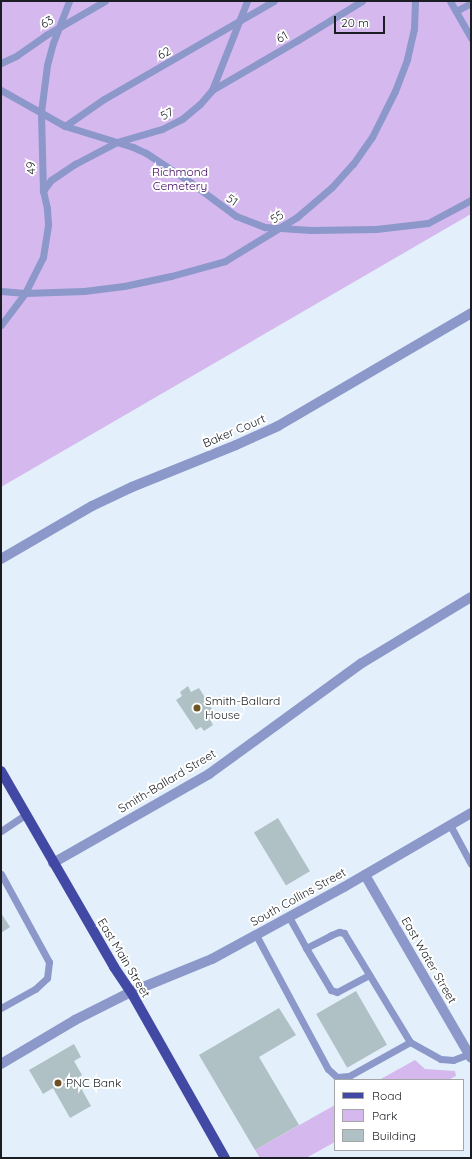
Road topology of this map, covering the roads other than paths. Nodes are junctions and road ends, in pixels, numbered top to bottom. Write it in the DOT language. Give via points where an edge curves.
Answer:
graph roads {
  1 [pos="69,1"];
  2 [pos="105,1"];
  3 [pos="247,1"];
  4 [pos="274,1"];
  5 [pos="362,1"];
  6 [pos="415,1"];
  7 [pos="450,1"];
  8 [pos="471,3"];
  9 [pos="456,11"];
  10 [pos="238,22"];
  11 [pos="58,28"];
  12 [pos="471,38"];
  13 [pos="1,63"];
  14 [pos="1,90"];
  15 [pos="212,90"];
  16 [pos="41,112"];
  17 [pos="65,126"];
  18 [pos="117,142"];
  19 [pos="43,191"];
  20 [pos="471,200"];
  21 [pos="280,228"];
  22 [pos="1,290"];
  23 [pos="25,293"];
  24 [pos="471,313"];
  25 [pos="1,325"];
  26 [pos="1,559"];
  27 [pos="471,597"];
  28 [pos="1,770"];
  29 [pos="471,813"];
  30 [pos="26,814"];
  31 [pos="450,825"];
  32 [pos="1,831"];
  33 [pos="53,862"];
  34 [pos="471,864"];
  35 [pos="1,874"];
  36 [pos="365,875"];
  37 [pos="289,917"];
  38 [pos="256,935"];
  39 [pos="306,948"];
  40 [pos="369,976"];
  41 [pos="131,992"];
  42 [pos="1,1008"];
  43 [pos="410,1042"];
  44 [pos="470,1056"];
  45 [pos="1,1064"];
  46 [pos="225,1158"];
  1 -- 11 [label="lane, 49"];
  2 -- 11 [label="lane, 63"];
  3 -- 10 [label="lane, 57"];
  4 -- 10 [label="lane, 62"];
  5 -- 15 [label="lane, 61"];
  6 -- 21 [label="lane, 55" via="414,29 407,59 395,91 372,137 353,164 332,187"];
  7 -- 9 [label="lane"];
  8 -- 9 [label="lane"];
  9 -- 12 [label="lane"];
  10 -- 15 [label="lane, 57"];
  10 -- 17 [label="lane, 62" via="104,99"];
  11 -- 13 [label="lane, 63"];
  11 -- 16 [label="lane, 49" via="47,65"];
  14 -- 16 [label="lane, 51"];
  15 -- 18 [label="lane, 57" via="182,119 162,129"];
  16 -- 17 [label="lane, 51"];
  16 -- 19 [label="lane, 49"];
  17 -- 18 [label="lane, 51"];
  18 -- 19 [label="lane, 57" via="60,173"];
  18 -- 21 [label="lane, 51" via="133,147 162,163 236,216 251,223"];
  19 -- 23 [label="lane, 49" via="48,224 43,258"];
  20 -- 21 [label="lane, 51" via="428,223 376,229"];
  21 -- 23 [label="lane, 55" via="225,261 178,274 124,286 84,291"];
  22 -- 23 [label="lane"];
  23 -- 25 [label="lane, 49"];
  24 -- 26 [label="street, Baker Court" via="278,426 92,506"];
  27 -- 33 [label="street, Smith-Ballard Street" via="362,663 209,774"];
  28 -- 30 [label="main road, East Main Street"];
  29 -- 31 [label="street, South Collins Street"];
  30 -- 32 [label="lane"];
  30 -- 33 [label="main road, East Main Street"];
  31 -- 34 [label="lane"];
  31 -- 36 [label="street, South Collins Street"];
  33 -- 41 [label="main road, East Main Street"];
  35 -- 42 [label="lane" via="49,962 47,978 35,989"];
  36 -- 37 [label="street, South Collins Street"];
  36 -- 44 [label="street, East Water Street"];
  37 -- 38 [label="street, South Collins Street"];
  37 -- 39 [label="lane"];
  38 -- 41 [label="street, South Collins Street" via="212,959"];
  38 -- 43 [label="lane" via="328,1069 337,1077 349,1076"];
  39 -- 40 [label="lane" via="331,990 337,992"];
  39 -- 40 [label="lane" via="331,935 344,933"];
  40 -- 43 [label="lane"];
  41 -- 45 [label="street, South Collins Street" via="75,1020"];
  41 -- 46 [label="main road, East Main Street"];
  43 -- 44 [label="lane" via="441,1059 453,1060"];
}
